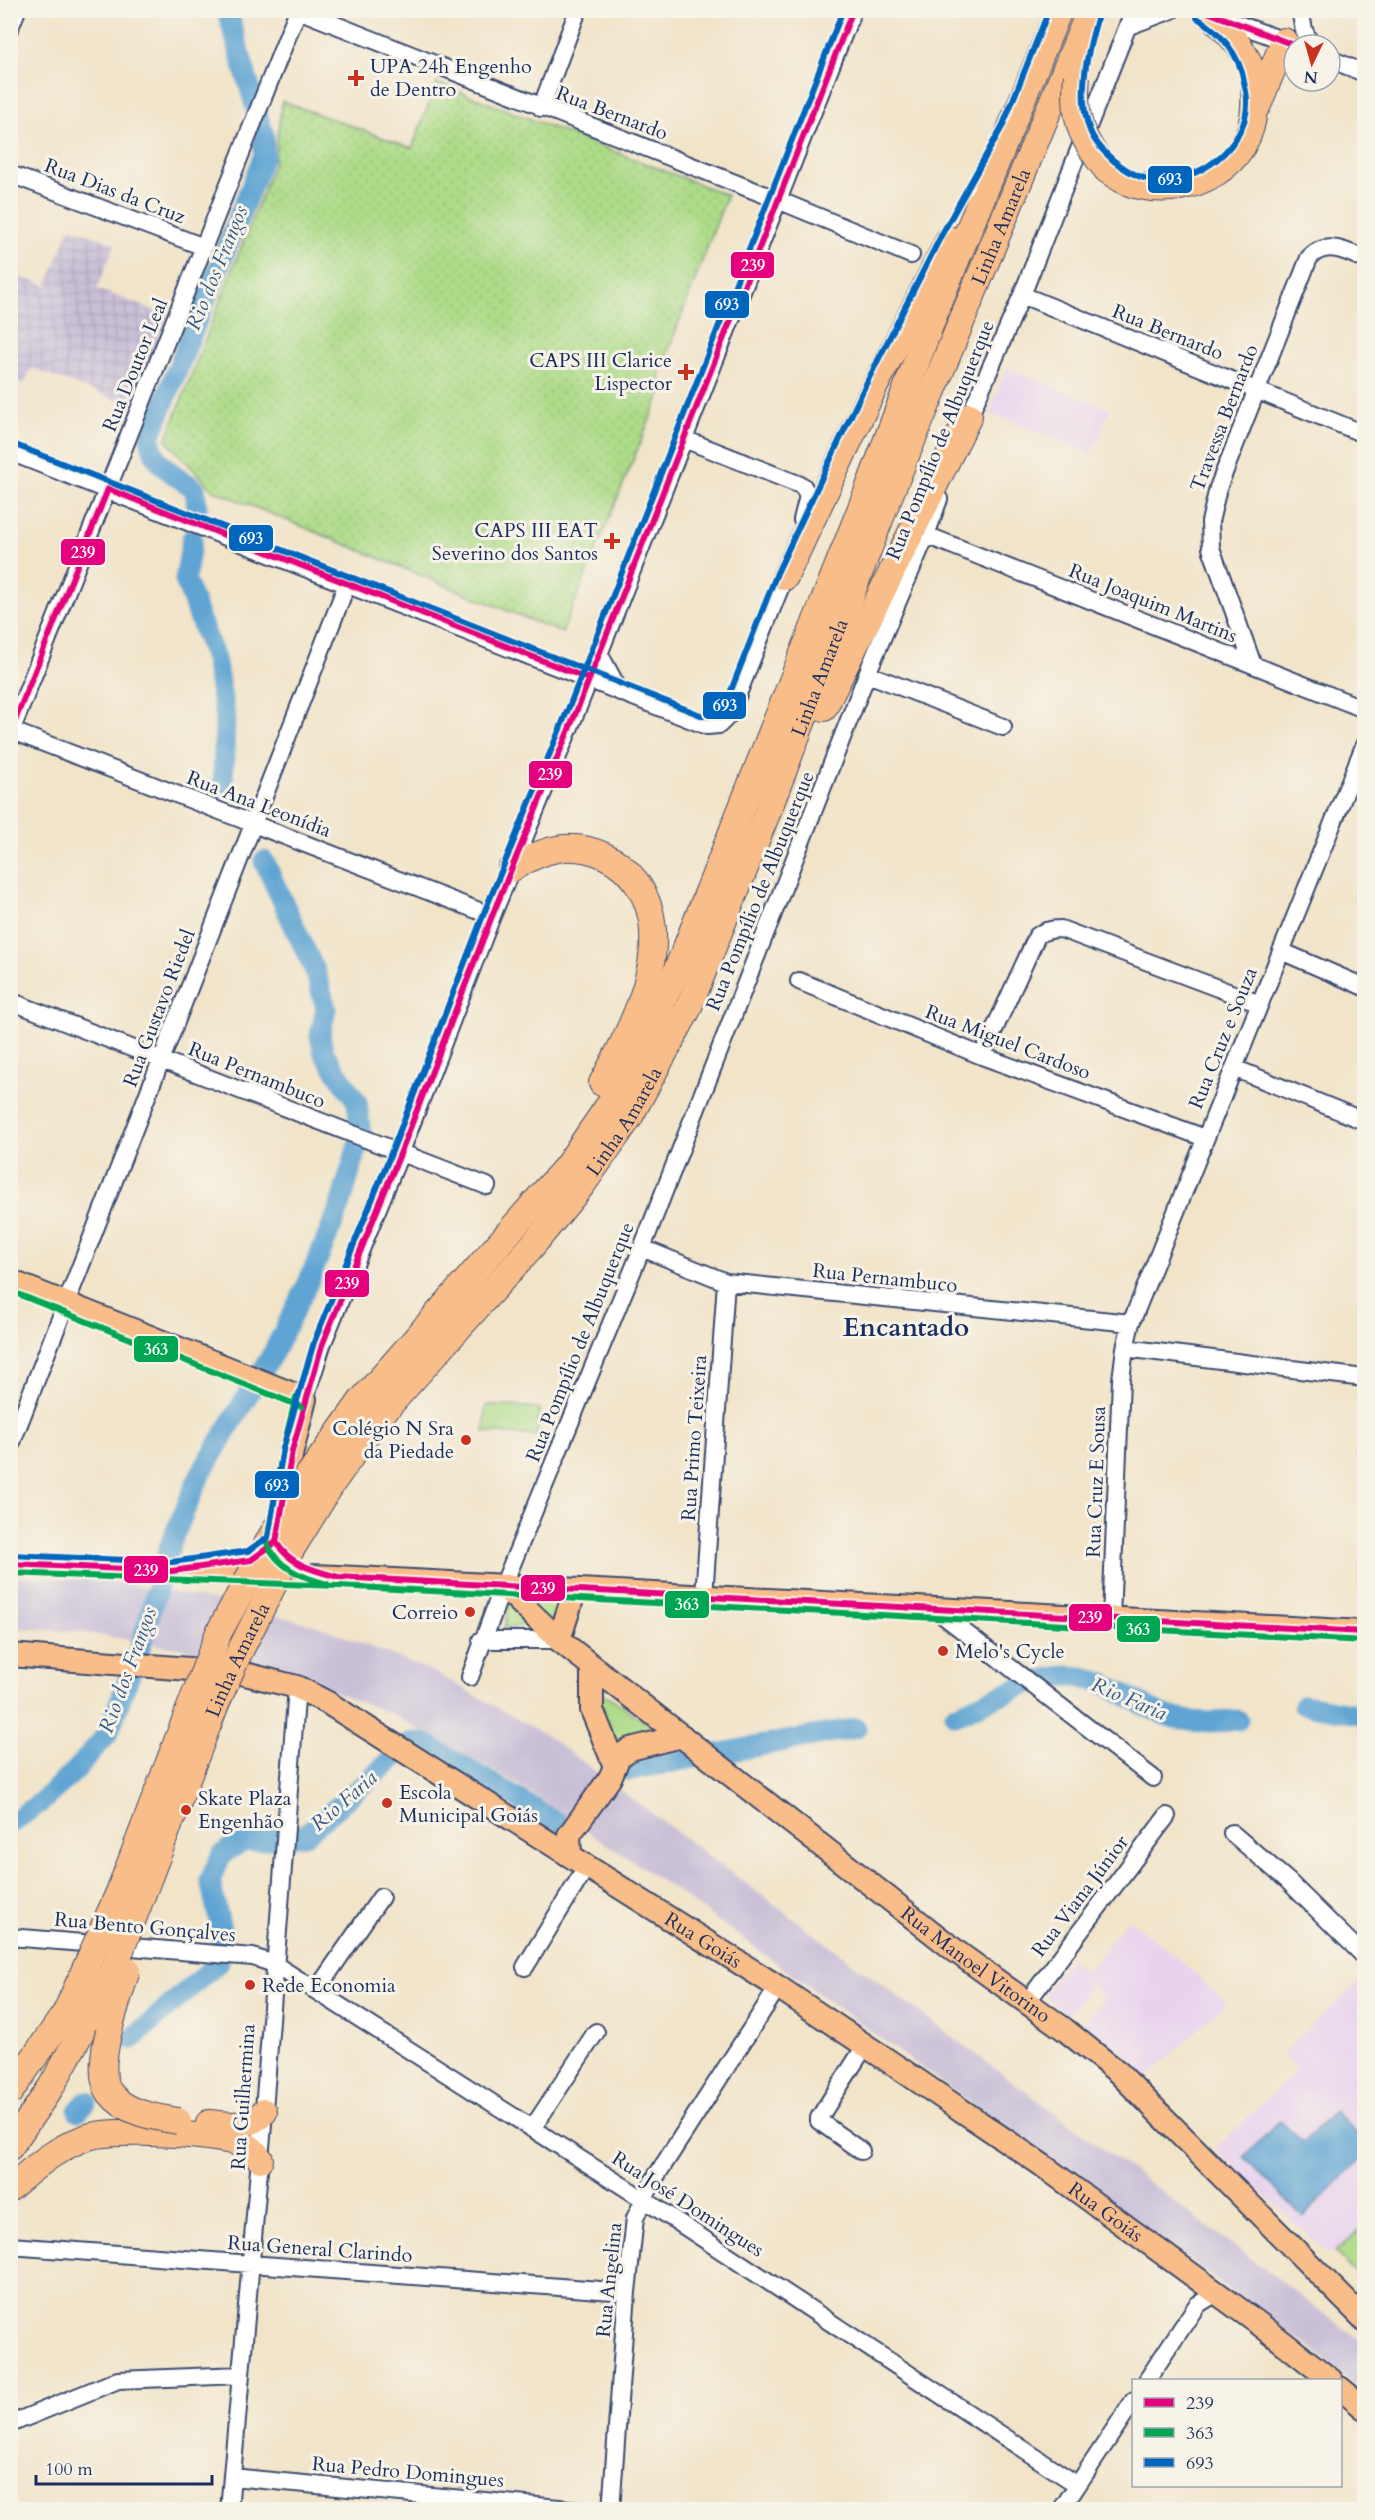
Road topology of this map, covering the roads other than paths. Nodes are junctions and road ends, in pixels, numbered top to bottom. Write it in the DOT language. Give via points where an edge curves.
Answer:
graph roads {
  1 [pos="17,10"];
  2 [pos="298,10"];
  3 [pos="578,10"];
  4 [pos="853,10"];
  5 [pos="1059,10"];
  6 [pos="1172,10"];
  7 [pos="1299,10"];
  8 [pos="1089,12"];
  9 [pos="1204,12"];
  10 [pos="1132,18"];
  11 [pos="10,28"];
  12 [pos="1292,33"];
  13 [pos="1305,33"];
  14 [pos="1282,40"];
  15 [pos="1282,58"];
  16 [pos="1342,63"];
  17 [pos="1360,69"];
  18 [pos="541,108"];
  19 [pos="1254,116"];
  20 [pos="1011,129"];
  21 [pos="10,174"];
  22 [pos="778,200"];
  23 [pos="204,247"];
  24 [pos="911,255"];
  25 [pos="1365,258"];
  26 [pos="1022,295"];
  27 [pos="1256,390"];
  28 [pos="969,416"];
  29 [pos="1365,434"];
  30 [pos="684,439"];
  31 [pos="10,452"];
  32 [pos="108,489"];
  33 [pos="926,536"];
  34 [pos="785,577"];
  35 [pos="347,584"];
  36 [pos="599,652"];
  37 [pos="1253,664"];
  38 [pos="867,674"];
  39 [pos="589,679"];
  40 [pos="620,692"];
  41 [pos="1365,709"];
  42 [pos="1003,727"];
  43 [pos="11,732"];
  44 [pos="1365,746"];
  45 [pos="768,811"];
  46 [pos="252,825"];
  47 [pos="511,869"];
  48 [pos="492,916"];
  49 [pos="1281,951"];
  50 [pos="799,981"];
  51 [pos="1365,987"];
  52 [pos="10,1001"];
  53 [pos="1260,1004"];
  54 [pos="982,1056"];
  55 [pos="162,1060"];
  56 [pos="1234,1068"];
  57 [pos="1365,1121"];
  58 [pos="1205,1138"];
  59 [pos="400,1154"];
  60 [pos="576,1167"];
  61 [pos="487,1186"];
  62 [pos="642,1248"];
  63 [pos="10,1281"];
  64 [pos="726,1282"];
  65 [pos="68,1303"];
  66 [pos="1131,1323"];
  67 [pos="1125,1348"];
  68 [pos="1365,1378"];
  69 [pos="305,1399"];
  70 [pos="10,1447"];
  71 [pos="276,1542"];
  72 [pos="10,1564"];
  73 [pos="163,1570"];
  74 [pos="338,1577"];
  75 [pos="503,1586"];
  76 [pos="575,1590"];
  77 [pos="704,1596"];
  78 [pos="936,1610"];
  79 [pos="1111,1618"];
  80 [pos="1365,1632"];
  81 [pos="481,1640"];
  82 [pos="559,1640"];
  83 [pos="10,1655"];
  84 [pos="592,1666"];
  85 [pos="470,1677"];
  86 [pos="297,1687"];
  87 [pos="689,1742"];
  88 [pos="614,1764"];
  89 [pos="1149,1776"];
  90 [pos="1167,1816"];
  91 [pos="1232,1833"];
  92 [pos="569,1850"];
  93 [pos="381,1897"];
  94 [pos="140,1903"];
  95 [pos="10,1937"];
  96 [pos="1365,1956"];
  97 [pos="274,1964"];
  98 [pos="525,1967"];
  99 [pos="778,1987"];
  100 [pos="316,1991"];
  101 [pos="1027,2002"];
  102 [pos="78,2015"];
  103 [pos="596,2032"];
  104 [pos="865,2046"];
  105 [pos="30,2064"];
  106 [pos="10,2084"];
  107 [pos="10,2092"];
  108 [pos="264,2112"];
  109 [pos="532,2129"];
  110 [pos="10,2148"];
  111 [pos="861,2151"];
  112 [pos="260,2159"];
  113 [pos="10,2188"];
  114 [pos="643,2199"];
  115 [pos="10,2246"];
  116 [pos="250,2265"];
  117 [pos="627,2292"];
  118 [pos="1204,2294"];
  119 [pos="1365,2319"];
  120 [pos="241,2375"];
  121 [pos="1148,2379"];
  122 [pos="1330,2379"];
  123 [pos="1342,2389"];
  124 [pos="1132,2403"];
  125 [pos="1365,2408"];
  126 [pos="10,2424"];
  127 [pos="232,2476"];
  128 [pos="1076,2484"];
  129 [pos="229,2510"];
  130 [pos="580,2510"];
  131 [pos="611,2510"];
  132 [pos="1061,2510"];
  1 -- 11 [label="street"];
  2 -- 18 [label="street, Rua Bernardo"];
  2 -- 23 [label="street, Rua Doutor Leal"];
  3 -- 18 [label="street"];
  4 -- 22 [label="street"];
  5 -- 20 [label="highway, Linha Amarela"];
  6 -- 10 [label="street"];
  7 -- 12 [label="street"];
  7 -- 13 [label="street"];
  8 -- 19 [label="highway, bridge" via="1076,102 1083,137 1107,170 1138,186 1157,189 1197,184 1214,176 1236,157"];
  8 -- 45 [label="highway, Linha Amarela" via="884,509"];
  9 -- 14 [label="street"];
  9 -- 19 [label="highway" via="1234,39 1250,64"];
  10 -- 26 [label="street, Rua Pompílio de Albuquerque"];
  15 -- 19 [label="highway"];
  16 -- 17 [label="street"];
  18 -- 22 [label="street, Rua Bernardo"];
  20 -- 34 [label="highway" via="912,311"];
  20 -- 60 [label="highway, Linha Amarela" via="939,302 683,955 633,1064"];
  21 -- 23 [label="street, Rua Dias da Cruz"];
  22 -- 24 [label="street, Rua Bernardo"];
  22 -- 30 [label="street"];
  23 -- 32 [label="street, Rua Doutor Leal"];
  25 -- 27 [label="street, Travessa Bernardo" via="1330,247 1315,251 1309,258"];
  26 -- 27 [label="street, Rua Bernardo"];
  26 -- 28 [label="street, Rua Pompílio de Albuquerque"];
  27 -- 29 [label="street, Rua Bernardo"];
  27 -- 37 [label="street, Travessa Bernardo" via="1218,488 1209,535 1214,559"];
  28 -- 33 [label="street, Rua Pompílio de Albuquerque"];
  28 -- 45 [label="highway" via="795,768"];
  30 -- 34 [label="street" via="806,490 807,500"];
  30 -- 36 [label="street"];
  31 -- 32 [label="street"];
  32 -- 35 [label="street"];
  32 -- 43 [label="street, Rua Doutor Leal"];
  33 -- 37 [label="street, Rua Joaquim Martins"];
  33 -- 38 [label="street, Rua Pompílio de Albuquerque"];
  34 -- 40 [label="street" via="730,714 719,725 707,726"];
  35 -- 39 [label="street"];
  35 -- 46 [label="street, Rua Gustavo Riedel"];
  36 -- 39 [label="street"];
  36 -- 40 [label="street"];
  37 -- 41 [label="street, Rua Joaquim Martins"];
  38 -- 42 [label="street"];
  38 -- 62 [label="street, Rua Pompílio de Albuquerque"];
  39 -- 40 [label="street"];
  39 -- 47 [label="street"];
  43 -- 46 [label="street, Rua Ana Leonídia"];
  44 -- 49 [label="street, Rua Cruz e Souza"];
  45 -- 60 [label="highway, Linha Amarela" via="692,1000 670,1044 629,1118"];
  46 -- 48 [label="street, Rua Ana Leonídia"];
  46 -- 55 [label="street, Rua Gustavo Riedel"];
  47 -- 48 [label="street"];
  47 -- 60 [label="highway" via="546,850 593,850 630,873 649,906 654,927 648,975 618,1054 585,1115"];
  48 -- 59 [label="street"];
  49 -- 51 [label="street"];
  49 -- 53 [label="street, Rua Cruz e Souza"];
  50 -- 54 [label="street, Rua Miguel Cardoso"];
  52 -- 55 [label="street, Rua Pernambuco"];
  53 -- 54 [label="street" via="1061,929 1041,932"];
  53 -- 56 [label="street, Rua Cruz e Souza"];
  54 -- 58 [label="street, Rua Miguel Cardoso"];
  55 -- 59 [label="street, Rua Pernambuco"];
  55 -- 65 [label="street, Rua Gustavo Riedel"];
  56 -- 57 [label="street"];
  56 -- 58 [label="street, Rua Cruz e Souza"];
  58 -- 66 [label="street, Rua Cruz e Souza"];
  59 -- 61 [label="street, Rua Pernambuco"];
  59 -- 69 [label="street" via="322,1345"];
  60 -- 94 [label="highway, Linha Amarela, bridge" via="532,1246 379,1417 309,1519 238,1655"];
  60 -- 102 [label="highway, Linha Amarela, bridge" via="362,1400 272,1534 219,1632 119,1892"];
  62 -- 64 [label="street, Rua Pernambuco"];
  62 -- 75 [label="street, Rua Pompílio de Albuquerque"];
  63 -- 65 [label="main road"];
  64 -- 66 [label="street, Rua Pernambuco"];
  64 -- 77 [label="street, Rua Primo Teixeira"];
  65 -- 69 [label="main road"];
  65 -- 70 [label="street, Rua Gustavo Riedel"];
  66 -- 67 [label="street, Rua Cruz e Souza"];
  67 -- 68 [label="street"];
  67 -- 79 [label="street, Rua Cruz E Sousa"];
  69 -- 71 [label="main road"];
  71 -- 73 [label="main road" via="251,1560"];
  71 -- 74 [label="main road" via="289,1560"];
  72 -- 73 [label="main road"];
  73 -- 74 [label="main road"];
  74 -- 75 [label="main road"];
  75 -- 76 [label="main road"];
  75 -- 81 [label="street, Rua Pompílio de Albuquerque"];
  75 -- 82 [label="main road, Rua Manoel Vitorino"];
  76 -- 77 [label="main road"];
  76 -- 82 [label="main road"];
  77 -- 78 [label="main road"];
  78 -- 79 [label="main road"];
  78 -- 89 [label="street"];
  79 -- 80 [label="main road"];
  81 -- 82 [label="street"];
  81 -- 85 [label="street, Rua Pompílio de Albuquerque"];
  82 -- 84 [label="main road, Rua Manoel Vitorino"];
  83 -- 86 [label="main road, Rua Goiás" via="233,1671"];
  84 -- 87 [label="main road, Rua Manoel Vitorino"];
  84 -- 88 [label="main road" via="593,1716"];
  86 -- 92 [label="main road, Rua Goiás"];
  86 -- 97 [label="street, Rua Guilhermina"];
  87 -- 88 [label="main road" via="630,1749"];
  87 -- 101 [label="main road, Rua Manoel Vitorino" via="957,1952"];
  88 -- 92 [label="main road"];
  90 -- 101 [label="street, Rua Viana Júnior"];
  91 -- 96 [label="street"];
  92 -- 98 [label="street"];
  92 -- 99 [label="main road, Rua Goiás"];
  93 -- 100 [label="street"];
  94 -- 102 [label="highway, Linha Amarela, bridge" via="114,1968"];
  94 -- 108 [label="highway, bridge" via="136,1934 104,2059 108,2091 146,2115 178,2121 237,2126 256,2120"];
  95 -- 97 [label="street, Rua Bento Gonçalves" via="236,1955"];
  97 -- 100 [label="street, Rua José Domingues"];
  97 -- 108 [label="street, Rua Guilhermina"];
  99 -- 104 [label="main road, Rua Goiás"];
  99 -- 114 [label="street, Rua Angelina"];
  100 -- 109 [label="street, Rua José Domingues"];
  101 -- 119 [label="main road, Rua Manoel Vitorino" via="1119,2073"];
  102 -- 105 [label="highway, Linha Amarela"];
  102 -- 110 [label="highway, Linha Amarela" via="51,2087"];
  103 -- 109 [label="street"];
  104 -- 111 [label="street" via="819,2118"];
  104 -- 118 [label="main road, Rua Goiás" via="1042,2165"];
  105 -- 106 [label="highway"];
  105 -- 107 [label="highway, Linha Amarela"];
  108 -- 112 [label="street, Rua Guilhermina"];
  109 -- 114 [label="street, Rua José Domingues"];
  112 -- 113 [label="highway" via="249,2146 235,2141 148,2133 93,2135 52,2155"];
  112 -- 116 [label="street, Rua Guilhermina"];
  114 -- 117 [label="street, Rua Angelina" via="633,2229"];
  114 -- 128 [label="street, Rua José Domingues"];
  115 -- 116 [label="street, Rua General Clarindo"];
  116 -- 117 [label="street, Rua General Clarindo"];
  116 -- 120 [label="street, Rua Guilhermina"];
  117 -- 131 [label="street, Rua Angelina"];
  118 -- 121 [label="street"];
  118 -- 122 [label="main road, Rua Goiás" via="1262,2326"];
  120 -- 126 [label="street" via="118,2380"];
  120 -- 127 [label="street, Rua Guilhermina"];
  123 -- 125 [label="main road"];
  124 -- 128 [label="street"];
  127 -- 129 [label="street, Rua Guilhermina"];
  127 -- 130 [label="street, Rua Pedro Domingues"];
  128 -- 132 [label="street"];
}
